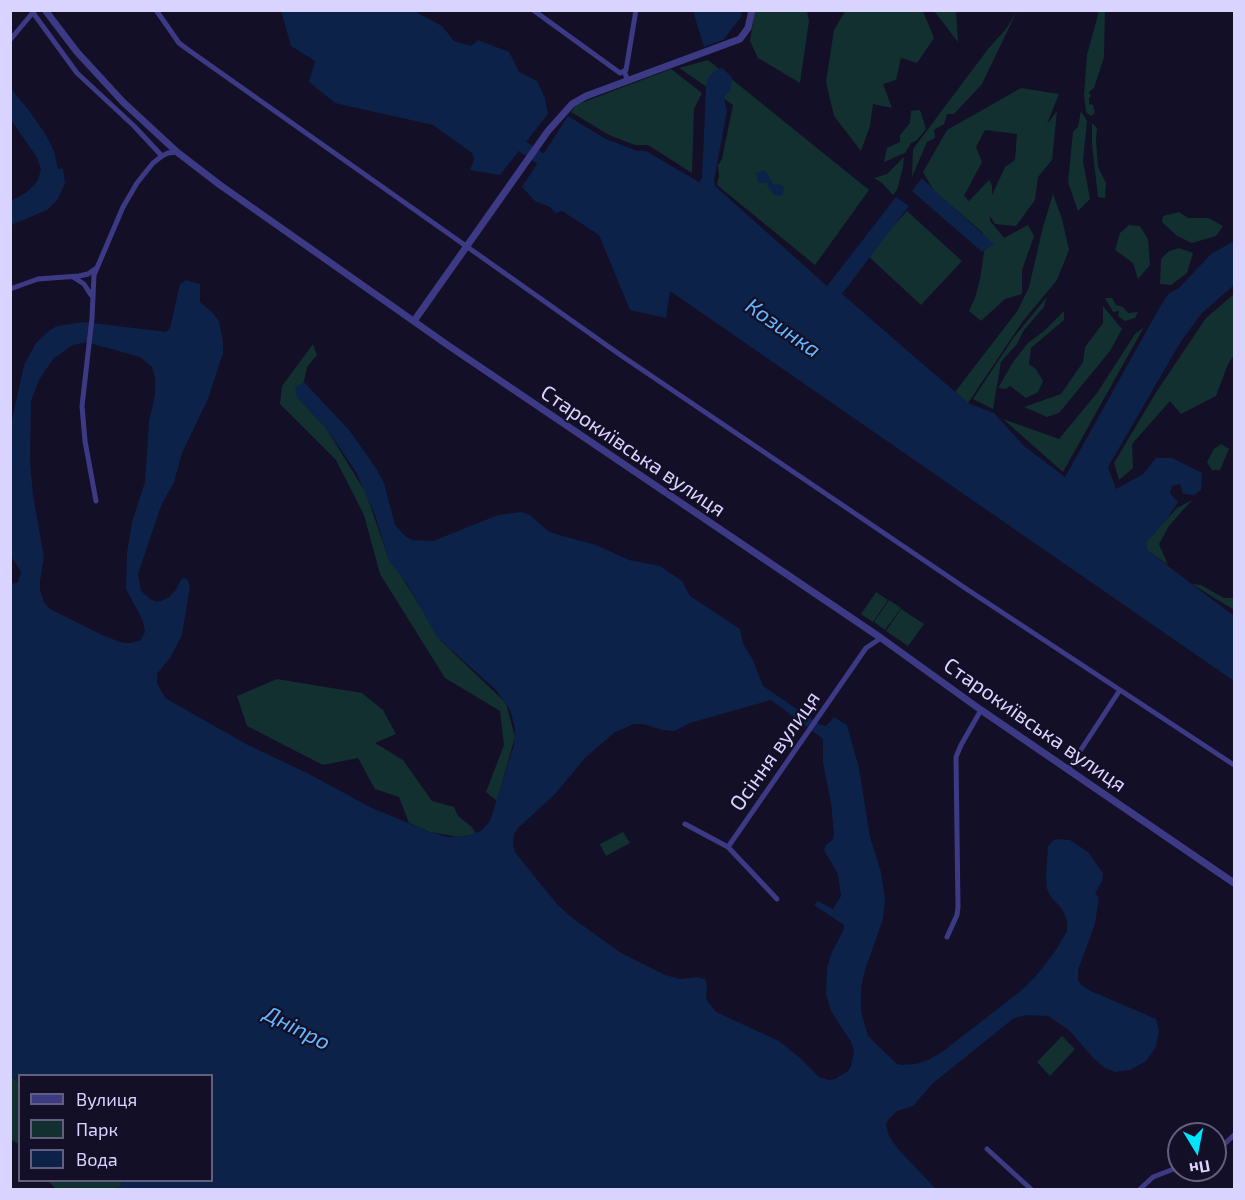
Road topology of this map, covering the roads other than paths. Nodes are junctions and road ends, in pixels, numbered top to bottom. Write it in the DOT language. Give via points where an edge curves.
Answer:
graph roads {
  1 [pos="45,10"];
  2 [pos="156,10"];
  3 [pos="533,10"];
  4 [pos="636,10"];
  5 [pos="752,10"];
  6 [pos="33,12"];
  7 [pos="10,40"];
  8 [pos="624,71"];
  9 [pos="628,81"];
  10 [pos="177,152"];
  11 [pos="162,156"];
  12 [pos="468,246"];
  13 [pos="102,257"];
  14 [pos="71,277"];
  15 [pos="10,289"];
  16 [pos="92,297"];
  17 [pos="414,321"];
  18 [pos="96,501"];
  19 [pos="880,638"];
  20 [pos="1118,693"];
  21 [pos="981,710"];
  22 [pos="1234,765"];
  23 [pos="1069,768"];
  24 [pos="686,824"];
  25 [pos="728,847"];
  26 [pos="1234,883"];
  27 [pos="777,899"];
  28 [pos="947,937"];
  29 [pos="987,1149"];
  30 [pos="1167,1172"];
  31 [pos="1032,1190"];
  32 [pos="1139,1190"];
  1 -- 10 [label="street, Старокиївська вулиця" via="111,89"];
  2 -- 12 [label="street" via="179,43"];
  3 -- 8 [label="street" via="620,73"];
  4 -- 8 [label="street"];
  5 -- 9 [label="street" via="748,28 740,39"];
  6 -- 7 [label="street"];
  6 -- 11 [label="street" via="77,73"];
  8 -- 9 [label="street"];
  9 -- 12 [label="street" via="572,104 511,182"];
  10 -- 11 [label="street"];
  10 -- 17 [label="street, Старокиївська вулиця"];
  11 -- 13 [label="street" via="129,195"];
  12 -- 17 [label="street"];
  12 -- 22 [label="street" via="718,422"];
  13 -- 14 [label="street" via="91,272"];
  13 -- 16 [label="street" via="94,275"];
  14 -- 15 [label="street" via="38,279"];
  14 -- 16 [label="street" via="84,284"];
  16 -- 18 [label="street" via="82,406"];
  17 -- 19 [label="street, Старокиївська вулиця"];
  19 -- 21 [label="street, Старокиївська вулиця"];
  19 -- 25 [label="street, Осіння вулиця" via="866,648"];
  20 -- 23 [label="street"];
  21 -- 23 [label="street, Старокиївська вулиця"];
  21 -- 28 [label="street" via="956,757 958,907"];
  23 -- 26 [label="street, Старокиївська вулиця"];
  24 -- 25 [label="street"];
  25 -- 27 [label="street"];
  29 -- 31 [label="street"];
  30 -- 32 [label="street" via="1153,1177"];
}
